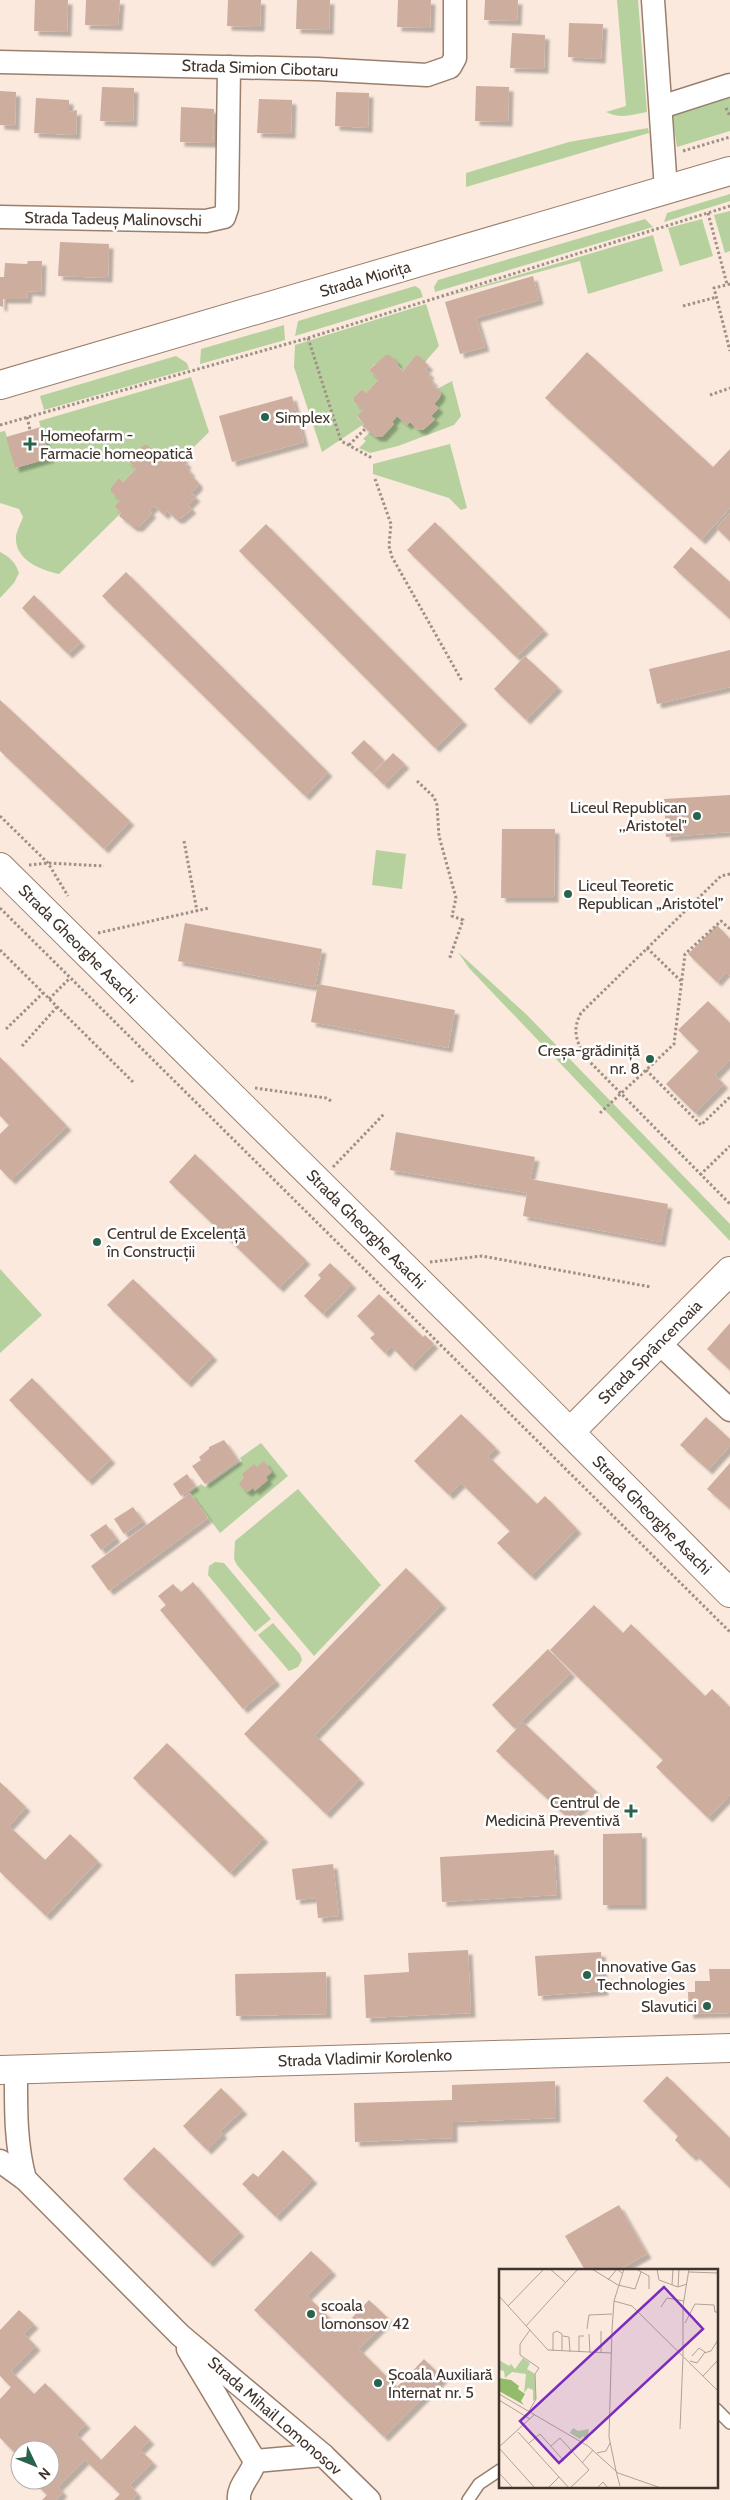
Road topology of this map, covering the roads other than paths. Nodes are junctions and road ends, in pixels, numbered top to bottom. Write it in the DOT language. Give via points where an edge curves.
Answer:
graph roads {
  1 [pos="455,0"];
  2 [pos="653,0"];
  3 [pos="0,62"];
  4 [pos="229,67"];
  5 [pos="730,85"];
  6 [pos="661,107"];
  7 [pos="730,171"];
  8 [pos="666,190"];
  9 [pos="0,217"];
  10 [pos="0,385"];
  11 [pos="11,866"];
  12 [pos="730,1271"];
  13 [pos="659,1344"];
  14 [pos="730,1410"];
  15 [pos="570,1432"];
  16 [pos="730,1593"];
  17 [pos="730,2048"];
  18 [pos="8,2069"];
  19 [pos="0,2161"];
  20 [pos="25,2179"];
  21 [pos="180,2335"];
  22 [pos="718,2411"];
  23 [pos="730,2423"];
  24 [pos="323,2455"];
  25 [pos="255,2461"];
  26 [pos="499,2471"];
  27 [pos="239,2500"];
  28 [pos="369,2500"];
  29 [pos="468,2500"];
  1 -- 4 [label="street, Strada Simion Cibotaru" via="455,58 450,67 436,73 412,75"];
  2 -- 6 [label="street"];
  3 -- 4 [label="street, Strada Simion Cibotaru"];
  4 -- 9 [label="street, Strada Tadeuș Malinovschi" via="227,208 224,217 206,221"];
  5 -- 6 [label="street"];
  6 -- 8 [label="street"];
  7 -- 8 [label="main road, Strada Miorița"];
  8 -- 10 [label="main road, Strada Miorița"];
  11 -- 15 [label="main road, Strada Gheorghe Asachi" via="73,940"];
  12 -- 13 [label="main road, Strada Sprâncenoaia"];
  13 -- 14 [label="street"];
  13 -- 15 [label="main road, Strada Sprâncenoaia"];
  15 -- 16 [label="main road, Strada Gheorghe Asachi"];
  17 -- 18 [label="main road, Strada Vladimir Korolenko"];
  18 -- 20 [label="street"];
  19 -- 20 [label="street, Strada Mihail Lomonosov"];
  20 -- 21 [label="street, Strada Mihail Lomonosov"];
  21 -- 24 [label="street, Strada Mihail Lomonosov"];
  21 -- 25 [label="street, Strada Mihail Lomonosov"];
  22 -- 23 [label="lane"];
  24 -- 25 [label="street"];
  24 -- 28 [label="street, Strada Mihail Lomonosov"];
  25 -- 27 [label="street" via="253,2471 240,2489"];
  26 -- 29 [label="lane" via="480,2484"];
}
